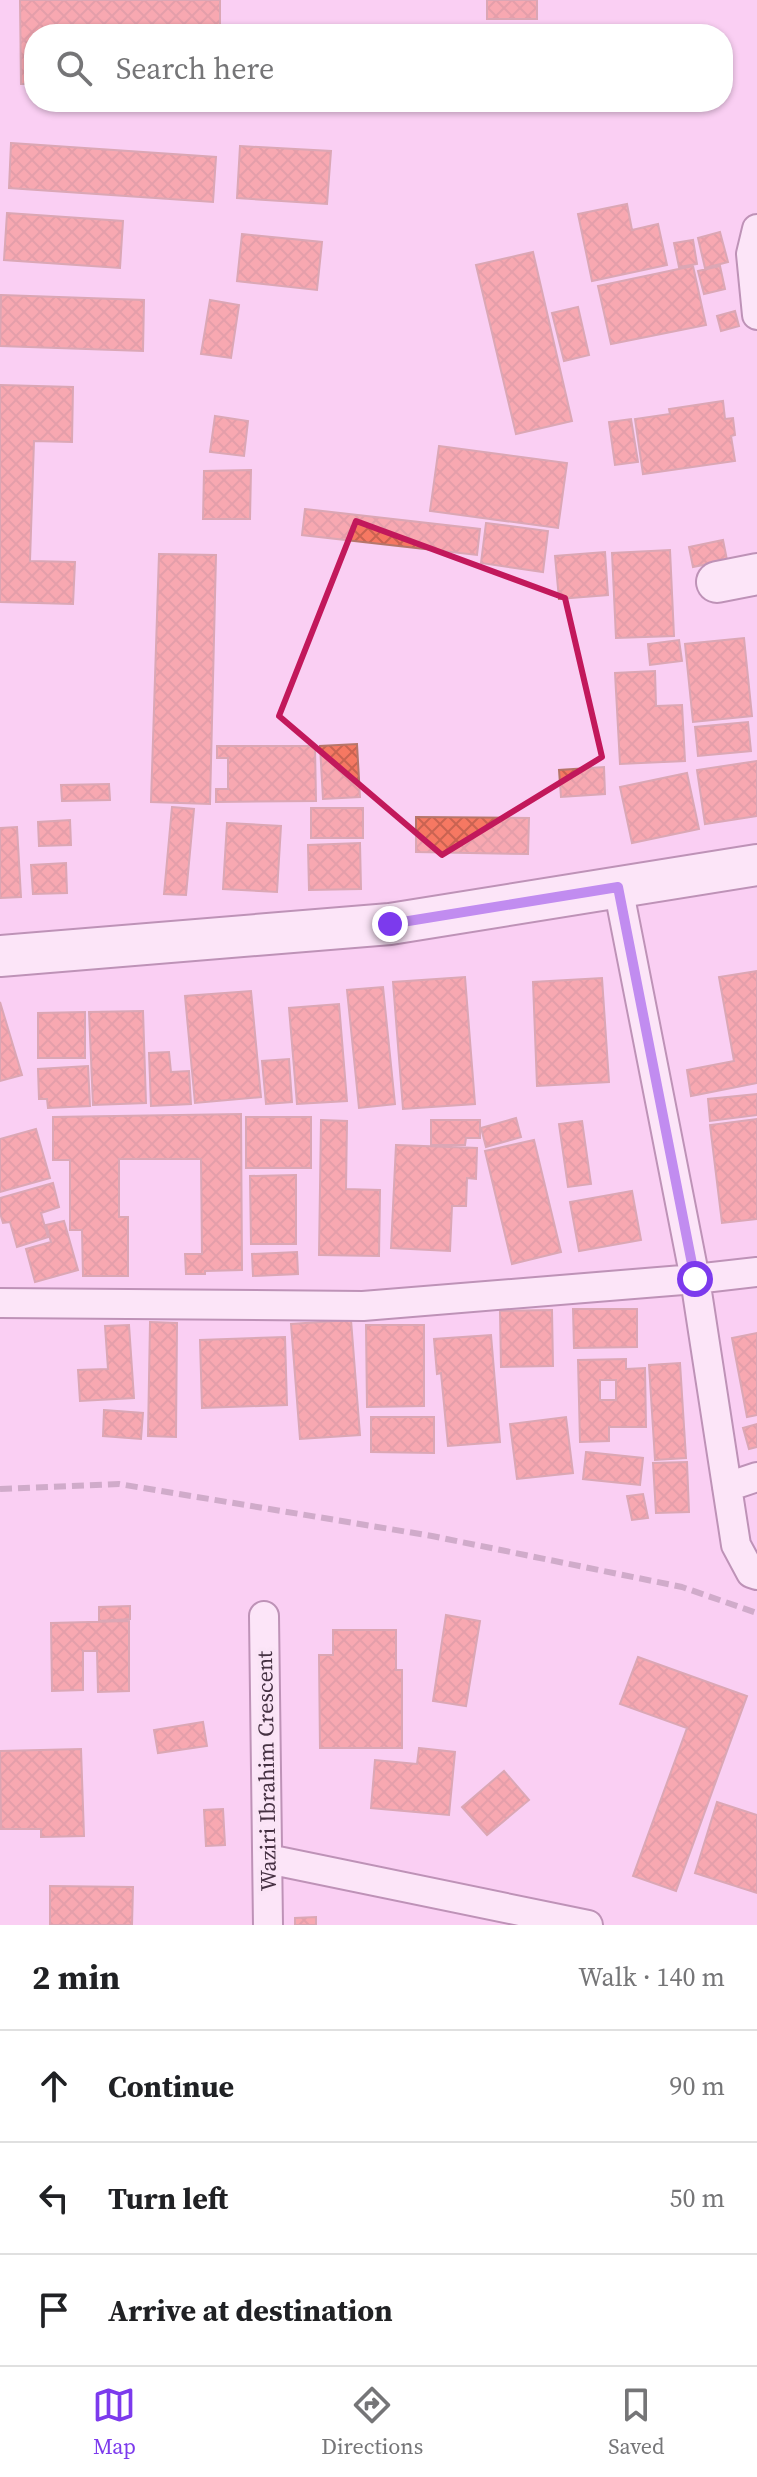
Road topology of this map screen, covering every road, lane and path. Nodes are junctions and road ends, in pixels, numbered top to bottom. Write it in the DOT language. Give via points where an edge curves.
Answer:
graph roads {
  1 [pos="757,229"];
  2 [pos="757,315"];
  3 [pos="757,574"];
  4 [pos="717,582"];
  5 [pos="757,865"];
  6 [pos="618,887"];
  7 [pos="0,956"];
  8 [pos="757,1272"];
  9 [pos="695,1279"];
  10 [pos="0,1303"];
  11 [pos="757,1477"];
  12 [pos="727,1487"];
  13 [pos="757,1575"];
  14 [pos="264,1616"];
  15 [pos="268,1859"];
  16 [pos="268,1925"];
  17 [pos="588,1925"];
  1 -- 2 [label="street" via="751,254"];
  3 -- 4 [label="street"];
  5 -- 6 [label="street"];
  6 -- 7 [label="street" via="390,924"];
  6 -- 9 [label="street"];
  8 -- 9 [label="street"];
  9 -- 10 [label="street" via="363,1306"];
  9 -- 12 [label="street"];
  11 -- 12 [label="street"];
  12 -- 13 [label="street" via="736,1545"];
  14 -- 15 [label="street, Waziri Ibrahim Crescent"];
  15 -- 16 [label="street, Waziri Ibrahim Crescent"];
  15 -- 17 [label="street"];
}
